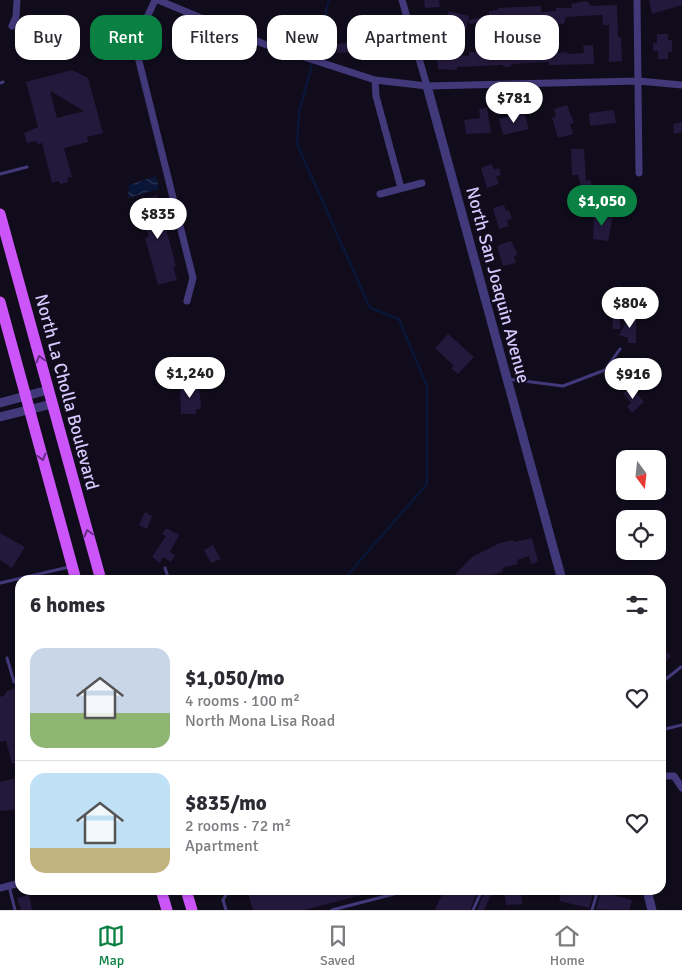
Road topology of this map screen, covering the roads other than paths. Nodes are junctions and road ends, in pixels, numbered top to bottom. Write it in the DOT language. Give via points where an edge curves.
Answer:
graph roads {
  1 [pos="17,0"];
  2 [pos="156,0"];
  3 [pos="402,0"];
  4 [pos="637,0"];
  5 [pos="12,26"];
  6 [pos="375,80"];
  7 [pos="638,81"];
  8 [pos="682,85"];
  9 [pos="427,86"];
  10 [pos="27,166"];
  11 [pos="639,173"];
  12 [pos="0,174"];
  13 [pos="422,183"];
  14 [pos="401,188"];
  15 [pos="380,194"];
  16 [pos="0,214"];
  17 [pos="187,301"];
  18 [pos="0,302"];
  19 [pos="620,349"];
  20 [pos="507,379"];
  21 [pos="48,390"];
  22 [pos="25,396"];
  23 [pos="0,403"];
  24 [pos="52,404"];
  25 [pos="29,410"];
  26 [pos="0,418"];
  27 [pos="72,566"];
  28 [pos="165,568"];
  29 [pos="34,575"];
  30 [pos="75,575"];
  31 [pos="100,575"];
  32 [pos="167,575"];
  33 [pos="561,575"];
  34 [pos="15,579"];
  35 [pos="0,583"];
  36 [pos="7,658"];
  37 [pos="681,667"];
  38 [pos="666,679"];
  39 [pos="14,682"];
  40 [pos="682,725"];
  41 [pos="666,729"];
  42 [pos="666,775"];
  43 [pos="682,788"];
  44 [pos="15,884"];
  45 [pos="9,886"];
  46 [pos="0,888"];
  47 [pos="162,895"];
  48 [pos="188,895"];
  49 [pos="226,895"];
  50 [pos="390,895"];
  51 [pos="480,895"];
  52 [pos="596,895"];
  53 [pos="648,895"];
  54 [pos="15,910"];
  55 [pos="167,910"];
  56 [pos="192,910"];
  57 [pos="226,910"];
  58 [pos="332,910"];
  59 [pos="473,910"];
  60 [pos="592,910"];
  61 [pos="652,910"];
  1 -- 5 [label="street"];
  2 -- 6 [label="street" via="264,44"];
  2 -- 17 [label="street" via="139,35 138,57 194,278"];
  3 -- 9 [label="street, North San Joaquin Avenue"];
  4 -- 7 [label="street"];
  6 -- 9 [label="street"];
  6 -- 14 [label="street" via="376,96"];
  7 -- 8 [label="street"];
  7 -- 9 [label="street"];
  7 -- 11 [label="street"];
  9 -- 20 [label="street, North San Joaquin Avenue"];
  10 -- 12 [label="lane"];
  13 -- 14 [label="street"];
  14 -- 15 [label="street"];
  21 -- 16 [label="main road, North La Cholla Boulevard, one-way"];
  18 -- 22 [label="main road"];
  19 -- 20 [label="lane" via="605,370 563,386"];
  20 -- 33 [label="street, North San Joaquin Avenue"];
  21 -- 22 [label="street"];
  21 -- 24 [label="main road, North La Cholla Boulevard"];
  22 -- 23 [label="street"];
  22 -- 25 [label="main road"];
  24 -- 25 [label="street"];
  31 -- 24 [label="main road, North La Cholla Boulevard, one-way"];
  25 -- 26 [label="street"];
  25 -- 27 [label="main road, one-way"];
  27 -- 29 [label="lane"];
  27 -- 30 [label="main road"];
  28 -- 32 [label="lane"];
  34 -- 35 [label="lane"];
  36 -- 39 [label="lane"];
  37 -- 38 [label="lane"];
  40 -- 41 [label="lane"];
  42 -- 43 [label="street" via="674,776"];
  44 -- 45 [label="street"];
  45 -- 46 [label="street"];
  45 -- 54 [label="lane"];
  47 -- 55 [label="main road"];
  48 -- 56 [label="main road"];
  49 -- 57 [label="lane" via="223,900"];
  50 -- 58 [label="lane"];
  51 -- 59 [label="lane"];
  52 -- 60 [label="lane"];
  53 -- 61 [label="street"];
}
